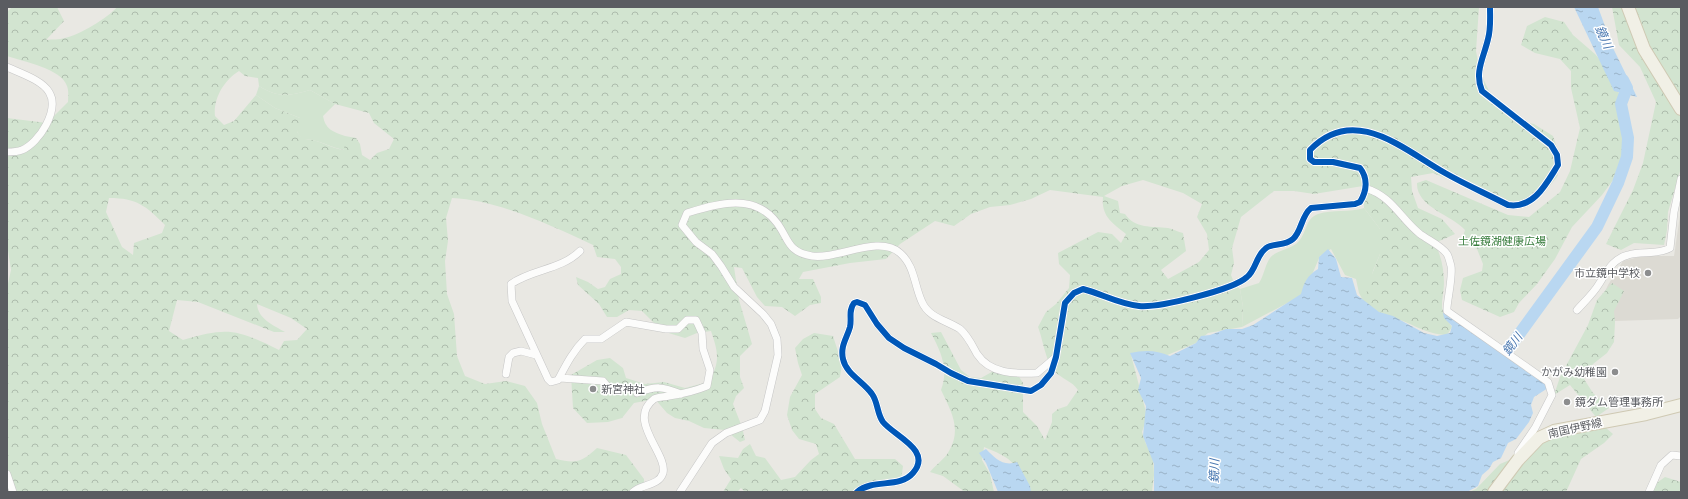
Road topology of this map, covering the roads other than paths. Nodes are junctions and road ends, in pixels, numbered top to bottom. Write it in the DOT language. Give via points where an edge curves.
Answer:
graph roads {
  1 [pos="1490,7"];
  2 [pos="1628,7"];
  3 [pos="7,67"];
  4 [pos="1681,109"];
  5 [pos="7,152"];
  6 [pos="1681,179"];
  7 [pos="1365,188"];
  8 [pos="580,251"];
  9 [pos="1577,310"];
  10 [pos="536,355"];
  11 [pos="1056,357"];
  12 [pos="506,374"];
  13 [pos="560,378"];
  14 [pos="608,387"];
  15 [pos="637,393"];
  16 [pos="681,394"];
  17 [pos="1681,405"];
  18 [pos="1681,456"];
  19 [pos="1518,460"];
  20 [pos="7,474"];
  21 [pos="13,492"];
  22 [pos="633,492"];
  23 [pos="680,492"];
  24 [pos="857,492"];
  25 [pos="1494,492"];
  26 [pos="1649,492"];
  1 -- 7 [label="street" via="1489,38 1480,62 1479,84 1483,92 1552,145 1558,165 1542,190 1524,204 1508,205 1446,173 1402,146 1363,131 1330,133 1310,150 1310,159 1314,162 1333,162 1360,168 1366,180"];
  2 -- 4 [label="main road" via="1644,49"];
  3 -- 5 [label="street" via="43,85 50,93 52,102 49,119 42,133 31,145 22,150"];
  6 -- 9 [label="street" via="1670,248 1621,257 1609,267 1599,284"];
  7 -- 11 [label="street" via="1362,198 1355,204 1311,208 1305,213 1295,238 1282,245 1265,248 1252,273 1234,284 1160,305 1129,304 1083,290 1074,293 1065,303"];
  7 -- 19 [label="street" via="1390,200 1419,233 1448,254 1451,267 1451,284 1446,307 1448,311 1548,382 1552,395 1535,428 1518,453"];
  8 -- 10 [label="street" via="574,258 526,275 511,284 512,301"];
  10 -- 12 [label="street" via="513,353"];
  10 -- 13 [label="street" via="551,382"];
  11 -- 23 [label="street" via="1037,374 1012,374 991,368 983,362 963,333 926,310 909,262 900,252 891,248 860,248 834,255 811,256 792,248 777,223 755,206 744,202 712,206 687,213 682,225 696,242 712,254 734,287 771,324 777,339 778,355 765,411 760,420 726,433 712,443"];
  11 -- 24 [label="street" via="1051,373 1041,385 1031,391 968,381 889,338 865,305 854,303 850,312 849,331 842,345 843,360 849,371 873,395 884,423 916,450 918,457 916,469 905,480 865,486"];
  13 -- 14 [label="street" via="603,381"];
  13 -- 16 [label="street" via="568,359 585,339 601,339 626,322 678,329 687,320 694,319 700,325 710,380 707,386"];
  15 -- 16 [label="street" via="655,387 667,388"];
  16 -- 22 [label="street" via="654,399 645,410 645,424 663,464 663,473 656,482"];
  17 -- 19 [label="main road, 南国伊野線" via="1554,431 1539,438"];
  18 -- 26 [label="street" via="1672,455 1661,465"];
  19 -- 25 [label="main road, 南国伊野線"];
  20 -- 21 [label="street"];
}
